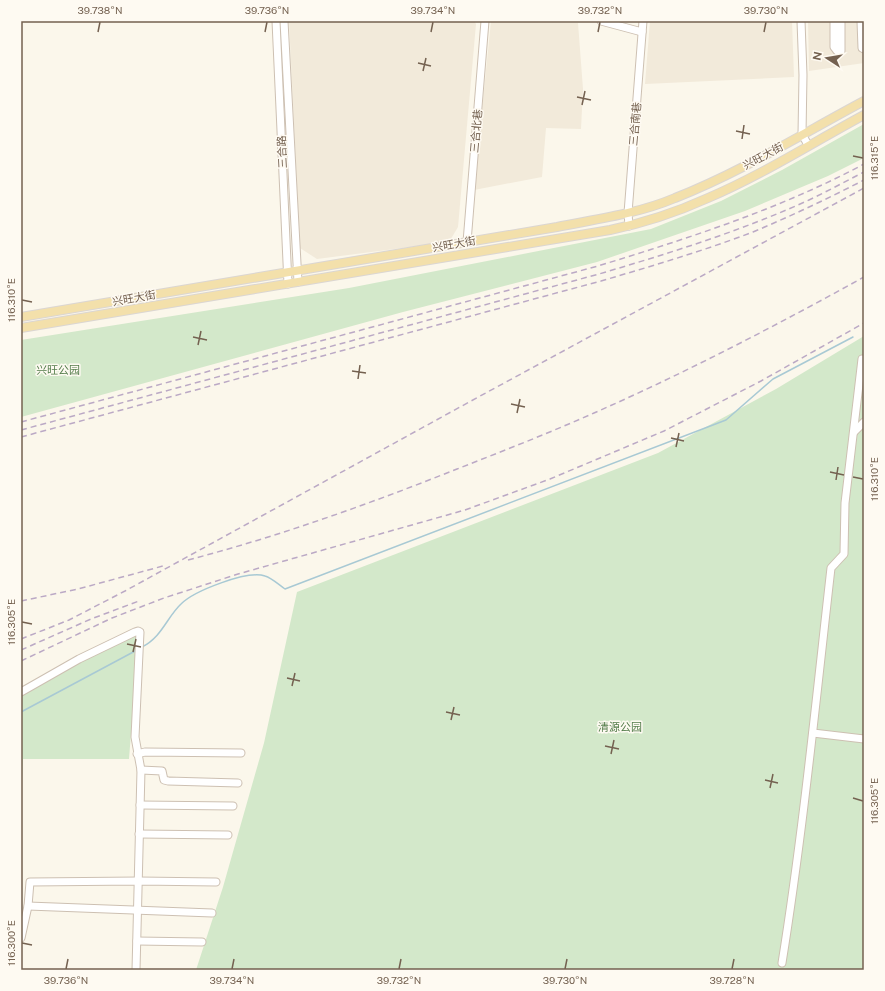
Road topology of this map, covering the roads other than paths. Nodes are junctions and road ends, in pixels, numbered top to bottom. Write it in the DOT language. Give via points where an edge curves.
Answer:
graph roads {
  1 [pos="276,21"];
  2 [pos="284,21"];
  3 [pos="485,21"];
  4 [pos="601,21"];
  5 [pos="643,21"];
  6 [pos="801,21"];
  7 [pos="834,21"];
  8 [pos="841,21"];
  9 [pos="861,21"];
  10 [pos="642,32"];
  11 [pos="864,50"];
  12 [pos="864,101"];
  13 [pos="864,115"];
  14 [pos="802,134"];
  15 [pos="808,145"];
  16 [pos="628,213"];
  17 [pos="629,226"];
  18 [pos="467,242"];
  19 [pos="297,271"];
  20 [pos="287,272"];
  21 [pos="298,282"];
  22 [pos="288,284"];
  23 [pos="21,317"];
  24 [pos="21,328"];
  25 [pos="862,359"];
  26 [pos="864,422"];
  27 [pos="854,432"];
  28 [pos="21,692"];
  29 [pos="813,733"];
  30 [pos="864,739"];
  31 [pos="241,753"];
  32 [pos="137,754"];
  33 [pos="141,770"];
  34 [pos="238,783"];
  35 [pos="140,805"];
  36 [pos="233,806"];
  37 [pos="139,834"];
  38 [pos="228,835"];
  39 [pos="139,881"];
  40 [pos="216,882"];
  41 [pos="28,906"];
  42 [pos="138,910"];
  43 [pos="212,913"];
  44 [pos="21,938"];
  45 [pos="137,941"];
  46 [pos="202,942"];
  47 [pos="782,963"];
  48 [pos="136,970"];
  1 -- 20 [label="street, 三合路"];
  2 -- 19 [label="street, 三合路"];
  3 -- 18 [label="street, 三合北巷"];
  4 -- 10 [label="street"];
  5 -- 10 [label="street, 三合南巷"];
  6 -- 14 [label="street" via="804,75"];
  7 -- 8 [label="street" via="834,47 837,51 842,51"];
  9 -- 11 [label="street"];
  10 -- 16 [label="street, 三合南巷"];
  12 -- 14 [label="main road, 兴旺大街"];
  13 -- 15 [label="main road, 兴旺大街"];
  14 -- 15 [label="street"];
  14 -- 16 [label="main road, 兴旺大街" via="755,161 674,199"];
  15 -- 17 [label="main road, 兴旺大街" via="756,176 708,199"];
  16 -- 17 [label="street, 三合南巷"];
  16 -- 18 [label="main road, 兴旺大街"];
  17 -- 21 [label="main road, 兴旺大街"];
  18 -- 19 [label="main road, 兴旺大街"];
  19 -- 20 [label="main road, 兴旺大街"];
  19 -- 21 [label="street, 三合路"];
  20 -- 22 [label="street, 三合路"];
  20 -- 23 [label="main road, 兴旺大街"];
  21 -- 22 [label="main road, 兴旺大街"];
  22 -- 24 [label="main road, 兴旺大街"];
  25 -- 27 [label="street"];
  26 -- 27 [label="street"];
  27 -- 29 [label="street" via="845,503 844,554 831,568"];
  28 -- 32 [label="street" via="79,659 138,631 140,634 135,737"];
  29 -- 30 [label="street"];
  29 -- 47 [label="street"];
  31 -- 32 [label="street"];
  32 -- 33 [label="street"];
  33 -- 34 [label="street" via="162,771 164,780 168,782"];
  33 -- 35 [label="street"];
  35 -- 36 [label="street"];
  35 -- 37 [label="street"];
  37 -- 38 [label="street"];
  37 -- 39 [label="street"];
  39 -- 40 [label="street"];
  39 -- 41 [label="street" via="30,882"];
  39 -- 42 [label="street"];
  41 -- 42 [label="street"];
  41 -- 44 [label="street"];
  42 -- 43 [label="street"];
  42 -- 45 [label="street"];
  45 -- 46 [label="street"];
  45 -- 48 [label="street"];
}
